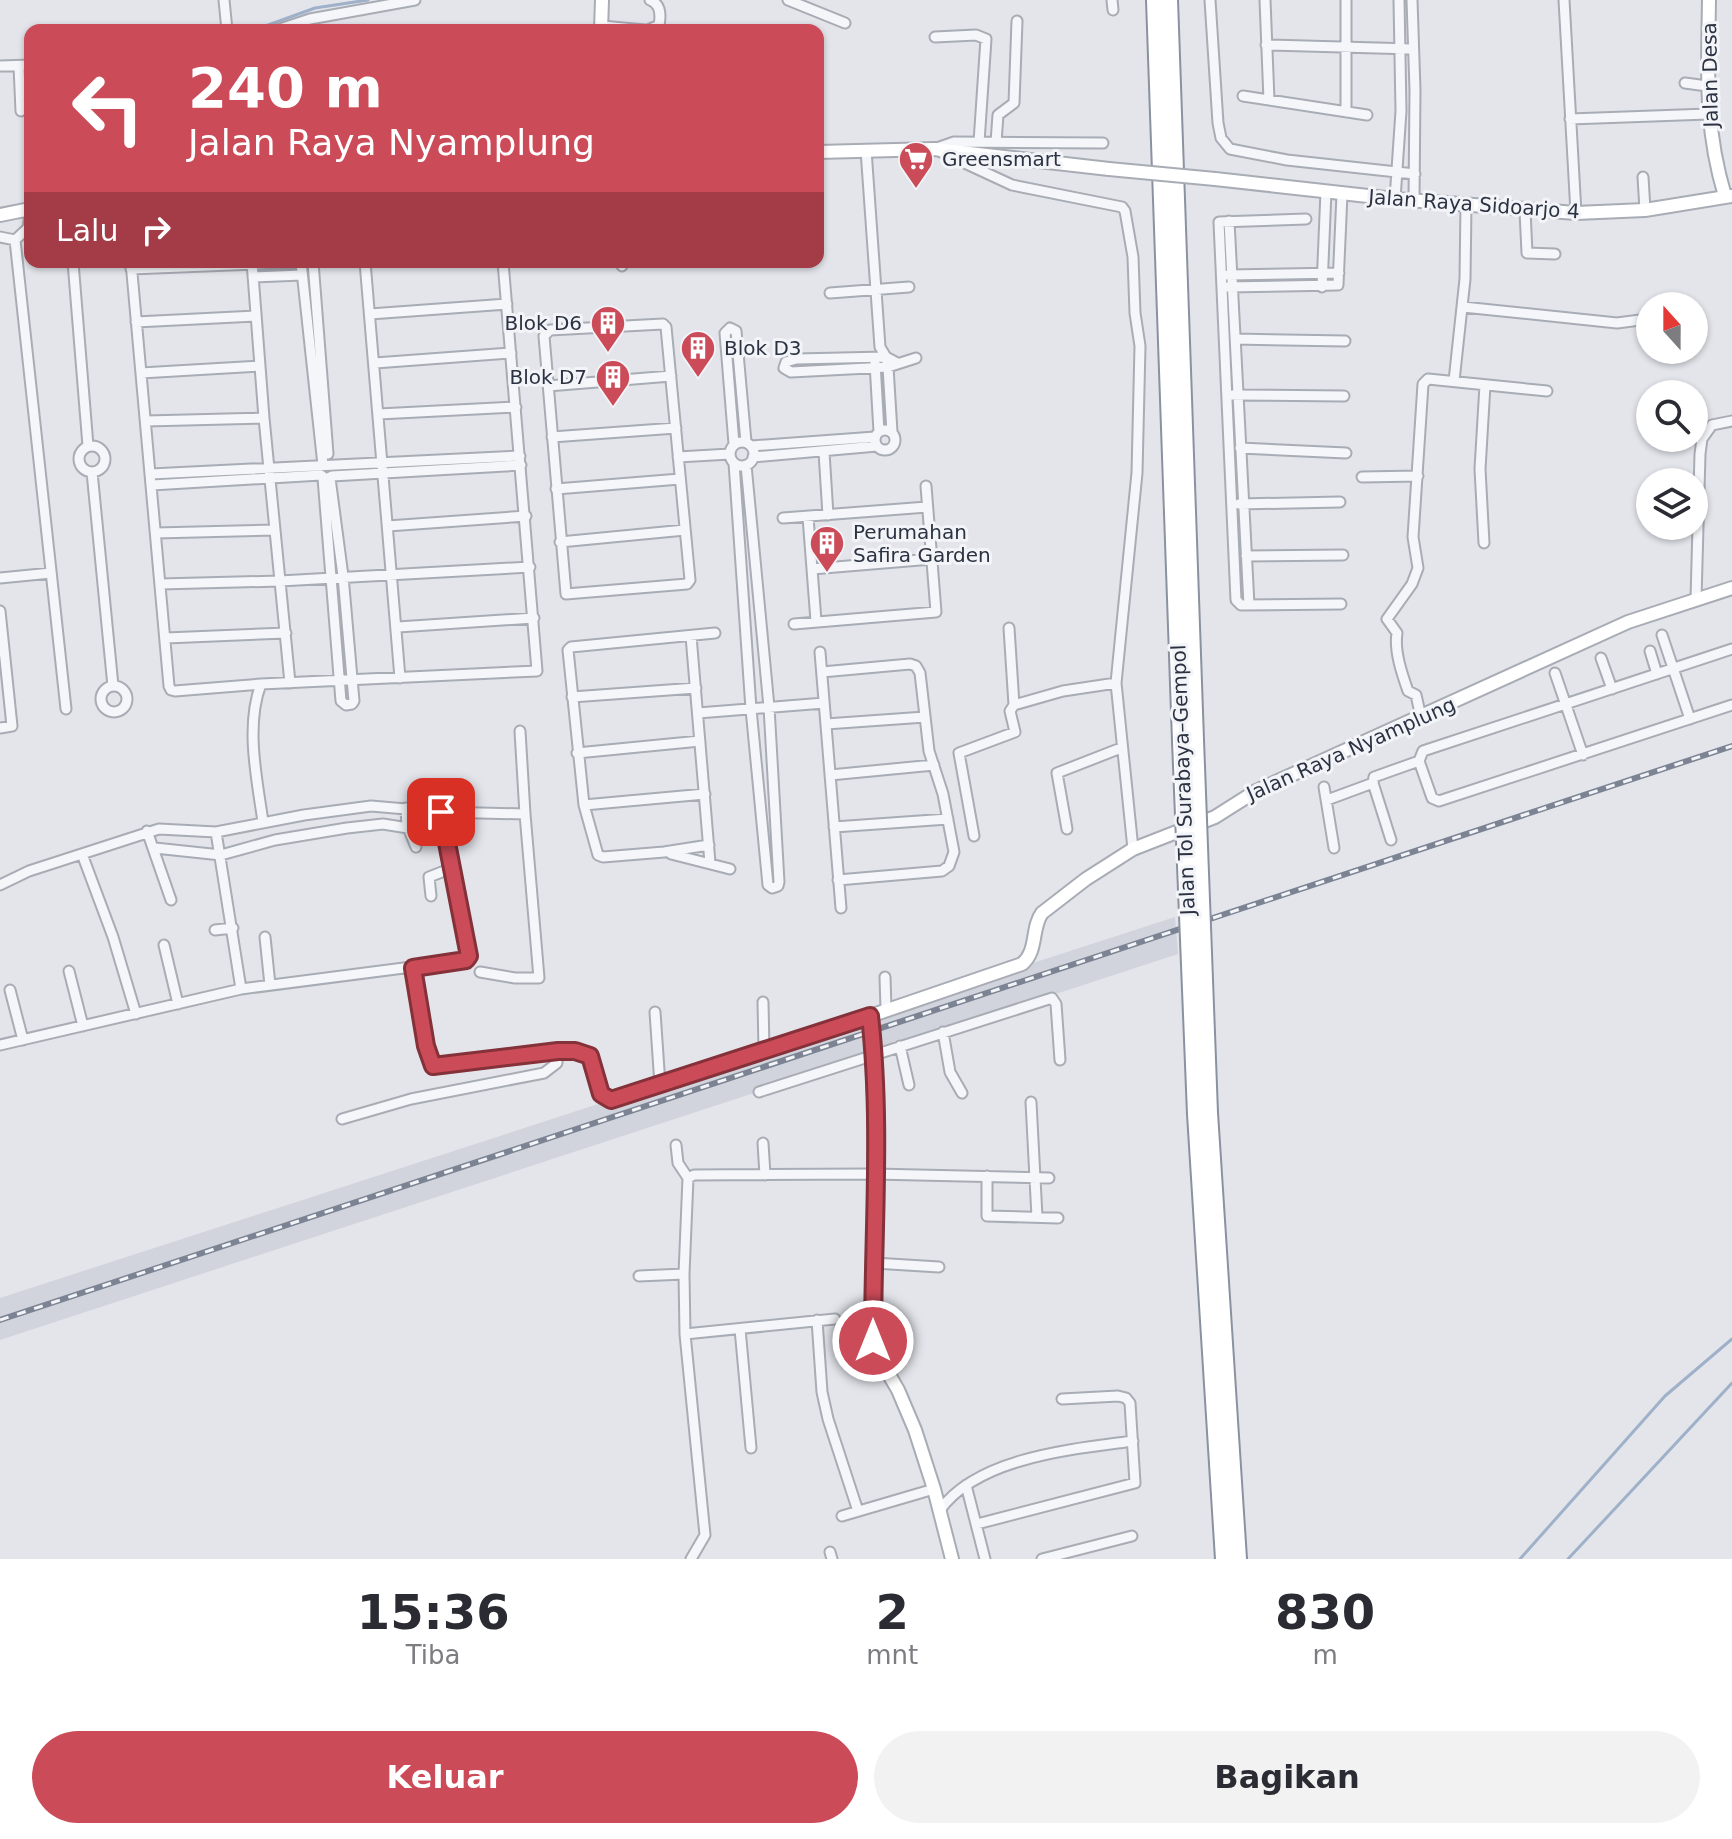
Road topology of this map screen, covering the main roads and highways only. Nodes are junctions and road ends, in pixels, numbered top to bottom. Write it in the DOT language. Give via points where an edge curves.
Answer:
graph roads {
  1 [pos="1155,0"];
  2 [pos="1169,0"];
  3 [pos="1188,740"];
  4 [pos="1203,1114"];
  5 [pos="1224,1559"];
  6 [pos="1238,1559"];
  1 -- 3 [label="highway, Jalan Tol Surabaya–Gempol"];
  2 -- 3 [label="highway, Jalan Tol Surabaya–Gempol"];
  3 -- 4 [label="highway, Jalan Tol Surabaya–Gempol, bridge"];
  4 -- 5 [label="highway, Jalan Tol Surabaya–Gempol"];
  4 -- 6 [label="highway, Jalan Tol Surabaya–Gempol"];
}
